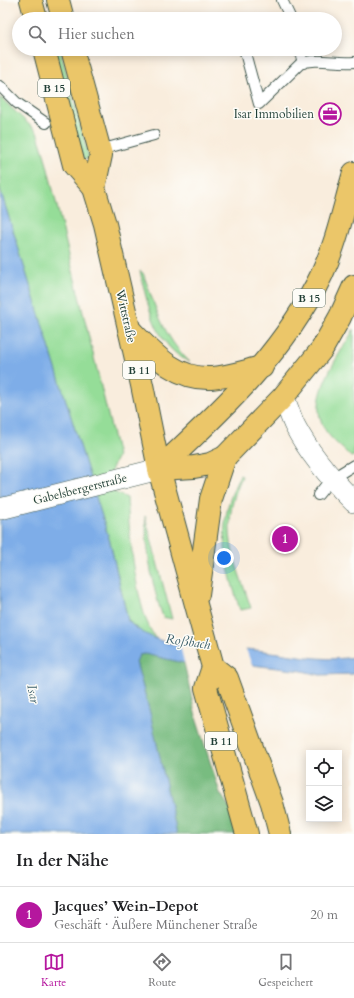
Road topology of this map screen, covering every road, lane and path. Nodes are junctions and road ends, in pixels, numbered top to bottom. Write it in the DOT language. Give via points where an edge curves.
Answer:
graph roads {
  1 [pos="31,0"];
  2 [pos="58,0"];
  3 [pos="282,0"];
  4 [pos="34,12"];
  5 [pos="62,12"];
  6 [pos="288,12"];
  7 [pos="46,56"];
  8 [pos="74,56"];
  9 [pos="246,56"];
  10 [pos="302,56"];
  11 [pos="354,62"];
  12 [pos="303,63"];
  13 [pos="0,86"];
  14 [pos="46,123"];
  15 [pos="154,135"];
  16 [pos="100,150"];
  17 [pos="354,173"];
  18 [pos="94,188"];
  19 [pos="354,286"];
  20 [pos="129,329"];
  21 [pos="262,367"];
  22 [pos="283,397"];
  23 [pos="225,457"];
  24 [pos="354,465"];
  25 [pos="159,469"];
  26 [pos="324,487"];
  27 [pos="354,502"];
  28 [pos="0,509"];
  29 [pos="198,608"];
  30 [pos="214,667"];
  31 [pos="246,834"];
  32 [pos="280,834"];
  1 -- 4 [label="main road"];
  2 -- 5 [label="main road"];
  3 -- 6 [label="lane"];
  7 -- 18 [label="main road, Wittstraße / B 15" via="74,165"];
  8 -- 16 [label="main road, Wittstraße / B 15"];
  9 -- 12 [label="lane" via="259,104"];
  10 -- 12 [label="lane"];
  11 -- 12 [label="lane"];
  13 -- 14 [label="lane" via="17,103"];
  15 -- 16 [label="lane"];
  16 -- 18 [label="main road, Wittstraße / B 15"];
  17 -- 21 [label="main road, B 15" via="342,221 322,273 290,330"];
  18 -- 20 [label="main road, Wittstraße / B 15" via="105,224"];
  19 -- 22 [label="main road, B 15" via="322,349"];
  20 -- 21 [label="main road" via="157,357 182,373 212,378"];
  20 -- 25 [label="main road, Wittstraße / B 11"];
  21 -- 25 [label="main road" via="225,408"];
  22 -- 23 [label="main road, B 15"];
  22 -- 26 [label="street"];
  23 -- 25 [label="main road, B 15" via="210,464 194,467"];
  23 -- 29 [label="main road" via="211,499"];
  24 -- 26 [label="lane"];
  25 -- 28 [label="street, Gabelsbergerstraße"];
  25 -- 29 [label="main road, B 11"];
  26 -- 27 [label="street"];
  29 -- 30 [label="main road, B 11"];
  30 -- 31 [label="main road, B 11" via="206,688"];
  30 -- 32 [label="main road, B 11" via="227,678 272,803"];
}
